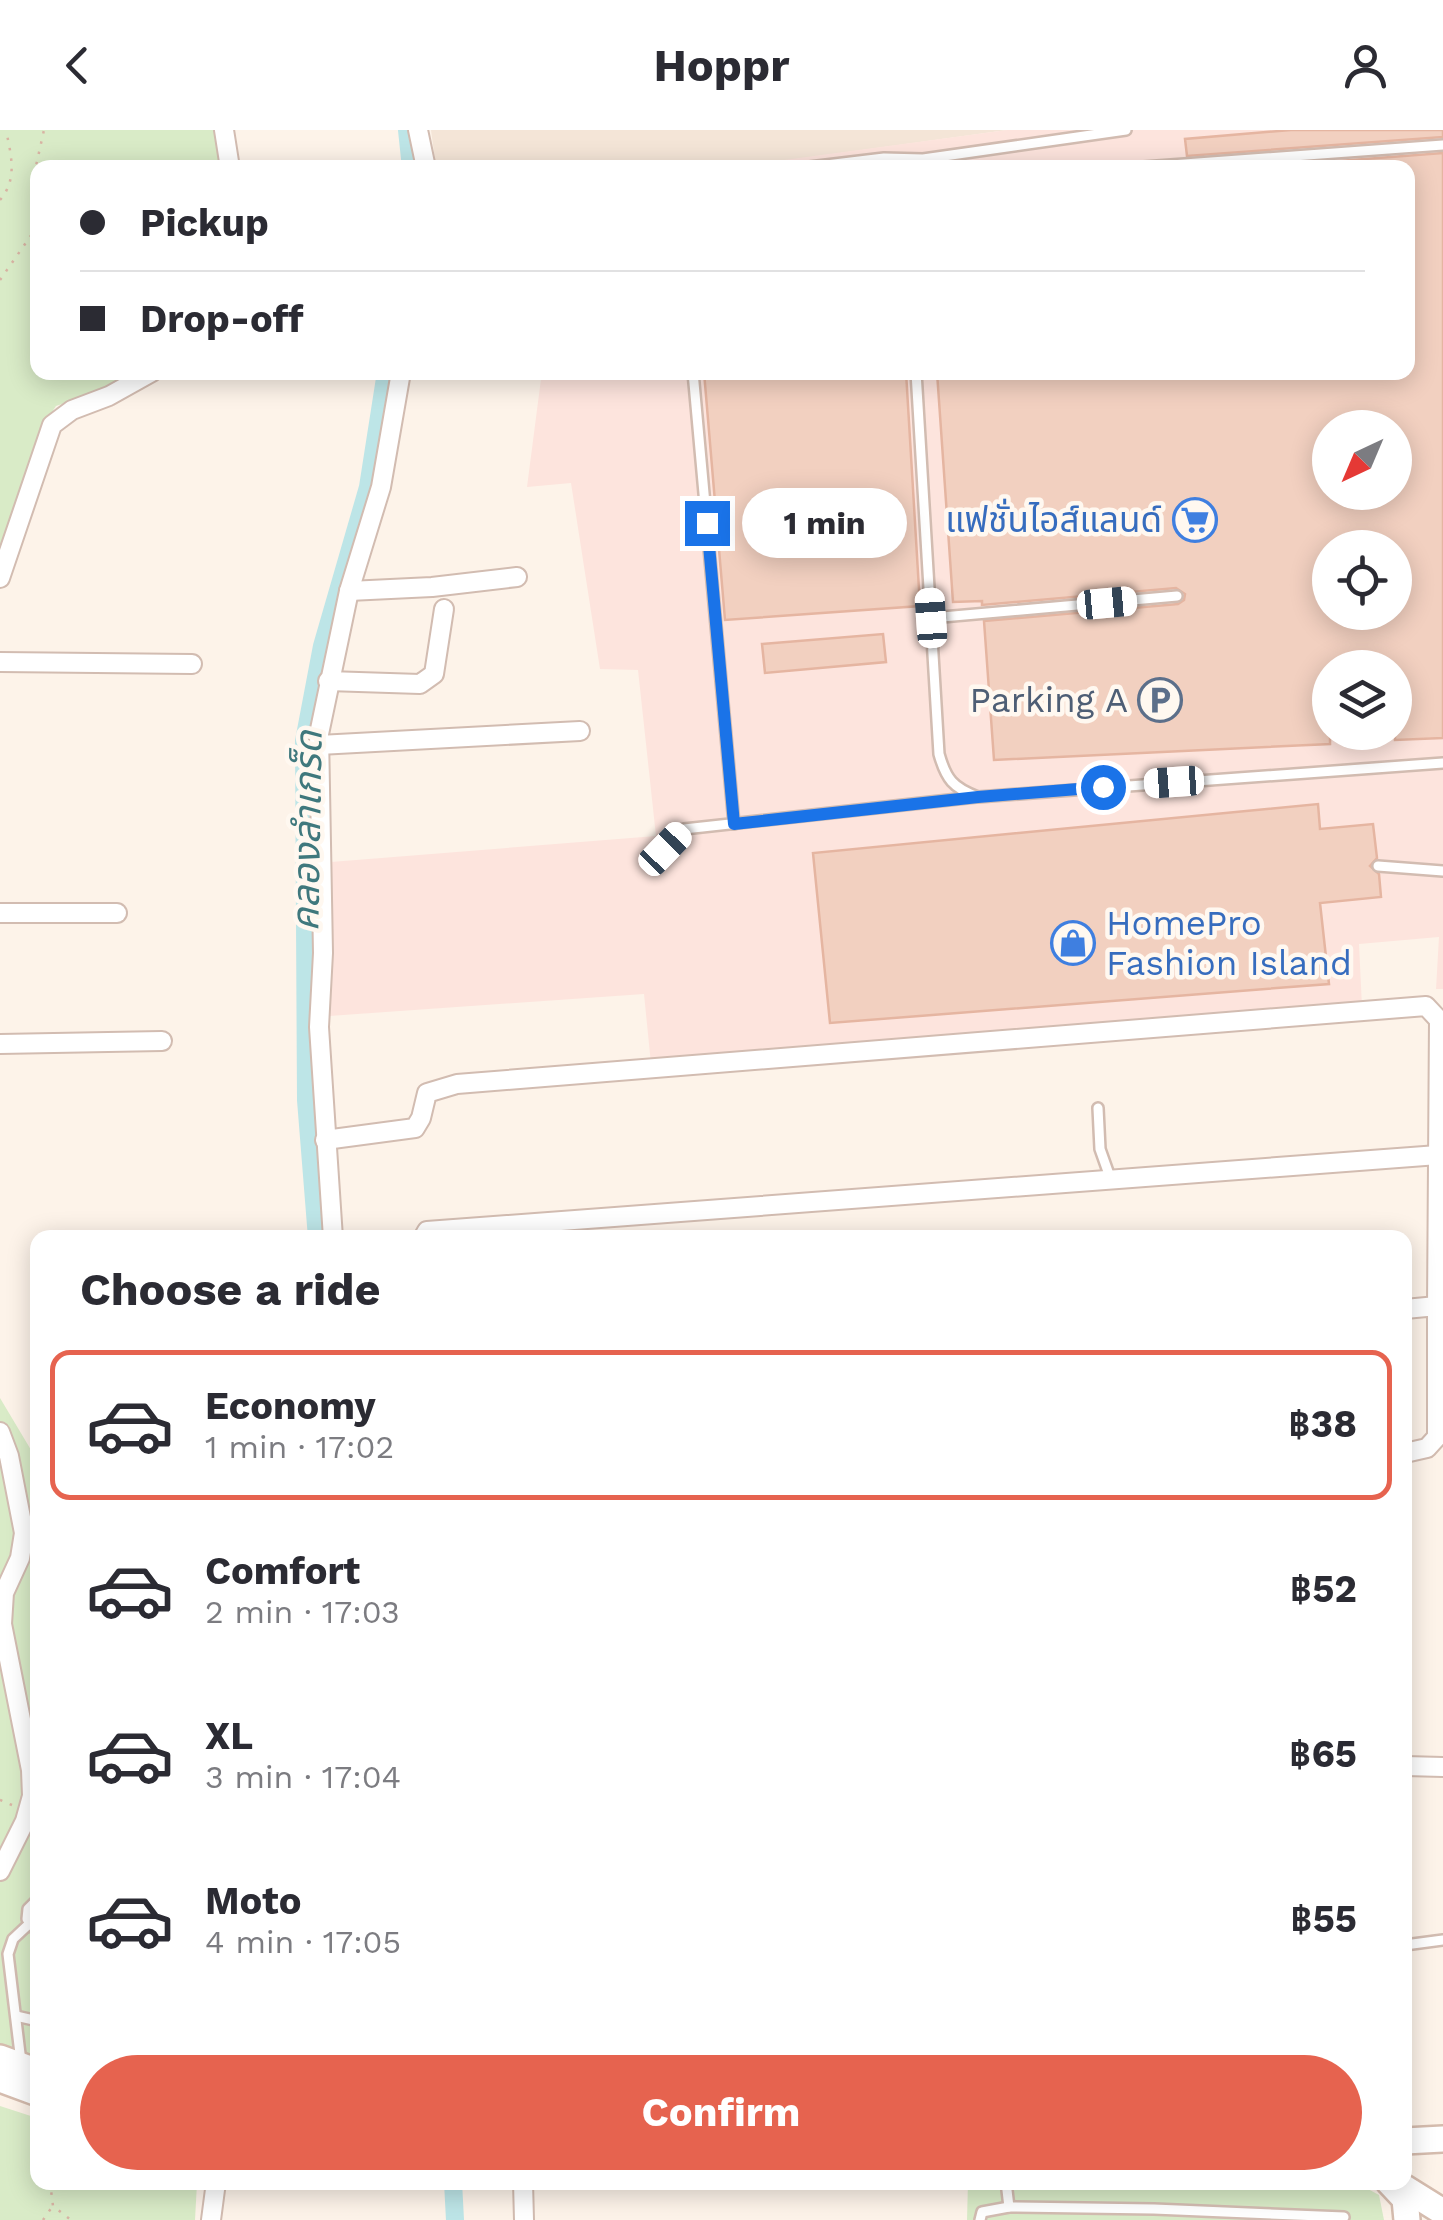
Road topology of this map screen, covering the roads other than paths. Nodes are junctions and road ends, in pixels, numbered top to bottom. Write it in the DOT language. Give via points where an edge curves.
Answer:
graph roads {
  1 [pos="224,130"];
  2 [pos="418,130"];
  3 [pos="1126,130"];
  4 [pos="1443,145"];
  5 [pos="229,160"];
  6 [pos="424,160"];
  7 [pos="867,160"];
  8 [pos="896,160"];
  9 [pos="943,160"];
  10 [pos="1239,160"];
  11 [pos="138,380"];
  12 [pos="400,380"];
  13 [pos="695,380"];
  14 [pos="916,380"];
  15 [pos="517,577"];
  16 [pos="0,578"];
  17 [pos="350,591"];
  18 [pos="1177,596"];
  19 [pos="444,609"];
  20 [pos="931,618"];
  21 [pos="0,662"];
  22 [pos="192,664"];
  23 [pos="328,681"];
  24 [pos="580,731"];
  25 [pos="319,745"];
  26 [pos="1443,763"];
  27 [pos="978,797"];
  28 [pos="734,824"];
  29 [pos="665,849"];
  30 [pos="1378,866"];
  31 [pos="1437,871"];
  32 [pos="0,913"];
  33 [pos="117,913"];
  34 [pos="162,1041"];
  35 [pos="0,1044"];
  36 [pos="1098,1108"];
  37 [pos="325,1140"];
  38 [pos="1438,1155"];
  39 [pos="1111,1180"];
  40 [pos="332,1230"];
  41 [pos="440,1230"];
  42 [pos="1412,1310"];
  43 [pos="1439,1314"];
  44 [pos="0,1432"];
  45 [pos="1412,1451"];
  46 [pos="30,1765"];
  47 [pos="1412,1766"];
  48 [pos="1443,1767"];
  49 [pos="30,1802"];
  50 [pos="0,1871"];
  51 [pos="30,1907"];
  52 [pos="30,1924"];
  53 [pos="1443,1940"];
  54 [pos="1412,1945"];
  55 [pos="16,2016"];
  56 [pos="30,2019"];
  57 [pos="20,2076"];
  58 [pos="1443,2139"];
  59 [pos="1412,2141"];
  60 [pos="215,2190"];
  61 [pos="523,2190"];
  62 [pos="1009,2190"];
  63 [pos="1398,2190"];
  64 [pos="1405,2190"];
  65 [pos="1014,2207"];
  66 [pos="1438,2211"];
  67 [pos="1344,2217"];
  68 [pos="211,2220"];
  69 [pos="524,2220"];
  70 [pos="980,2220"];
  71 [pos="1020,2220"];
  72 [pos="1407,2220"];
  1 -- 5 [label="street"];
  2 -- 6 [label="street"];
  3 -- 9 [label="lane"];
  4 -- 10 [label="lane"];
  7 -- 8 [label="lane"];
  11 -- 16 [label="street" via="52,426"];
  12 -- 17 [label="street" via="381,487"];
  13 -- 28 [label="lane"];
  14 -- 20 [label="lane"];
  15 -- 17 [label="street"];
  17 -- 23 [label="street"];
  18 -- 20 [label="lane"];
  19 -- 23 [label="street" via="429,680"];
  20 -- 27 [label="lane" via="939,754 946,779"];
  21 -- 22 [label="street"];
  23 -- 25 [label="street"];
  24 -- 25 [label="street"];
  25 -- 37 [label="street"];
  26 -- 27 [label="lane"];
  27 -- 28 [label="lane"];
  28 -- 29 [label="lane" via="684,829"];
  30 -- 31 [label="lane"];
  32 -- 33 [label="street"];
  34 -- 35 [label="street"];
  36 -- 39 [label="lane" via="1100,1150"];
  37 -- 38 [label="street" via="415,1128 426,1093 456,1084 1426,1006 1439,1020"];
  37 -- 40 [label="street"];
  38 -- 39 [label="street"];
  38 -- 43 [label="street"];
  39 -- 41 [label="street"];
  42 -- 43 [label="street"];
  43 -- 45 [label="street" via="1437,1437"];
  44 -- 46 [label="street" via="24,1533 4,1593 2,1624"];
  47 -- 48 [label="street"];
  49 -- 50 [label="street"];
  51 -- 52 [label="lane"];
  52 -- 55 [label="lane" via="9,1947"];
  53 -- 54 [label="lane"];
  55 -- 56 [label="lane"];
  55 -- 57 [label="lane"];
  58 -- 59 [label="main road"];
  60 -- 68 [label="street"];
  61 -- 69 [label="street"];
  62 -- 65 [label="lane"];
  63 -- 72 [label="main road"];
  64 -- 66 [label="main road"];
  65 -- 67 [label="lane"];
  65 -- 70 [label="lane" via="990,2208"];
  65 -- 71 [label="lane"];
}
